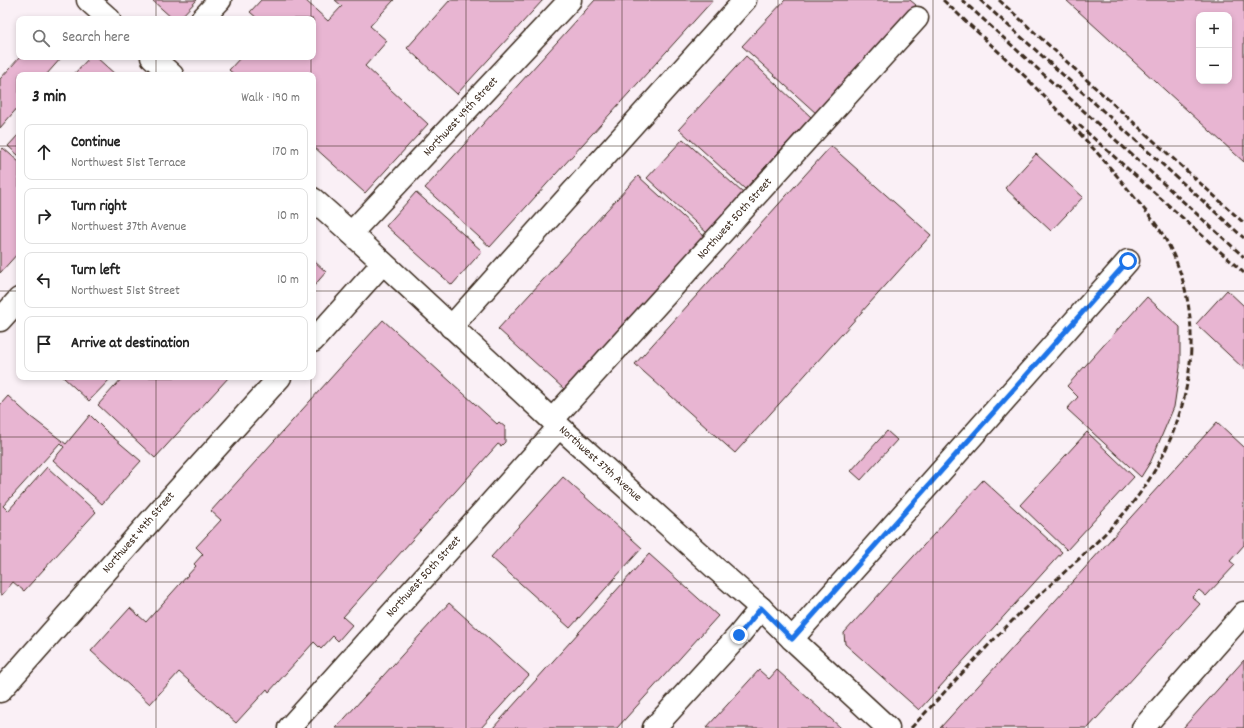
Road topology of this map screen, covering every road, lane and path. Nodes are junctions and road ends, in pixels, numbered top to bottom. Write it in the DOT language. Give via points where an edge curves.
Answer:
graph roads {
  1 [pos="88,0"];
  2 [pos="220,0"];
  3 [pos="570,0"];
  4 [pos="745,0"];
  5 [pos="105,16"];
  6 [pos="205,16"];
  7 [pos="918,18"];
  8 [pos="316,203"];
  9 [pos="351,233"];
  10 [pos="1128,261"];
  11 [pos="383,264"];
  12 [pos="16,302"];
  13 [pos="0,320"];
  14 [pos="452,327"];
  15 [pos="316,338"];
  16 [pos="277,380"];
  17 [pos="555,424"];
  18 [pos="761,608"];
  19 [pos="1244,614"];
  20 [pos="792,639"];
  21 [pos="0,691"];
  22 [pos="289,728"];
  23 [pos="654,728"];
  24 [pos="888,728"];
  25 [pos="1142,728"];
  1 -- 5 [label="street"];
  2 -- 6 [label="street"];
  3 -- 9 [label="street, Northwest 49th Street"];
  4 -- 14 [label="street"];
  7 -- 17 [label="street, Northwest 50th Street"];
  8 -- 9 [label="street, Northwest 37th Avenue"];
  9 -- 11 [label="street, Northwest 37th Avenue"];
  10 -- 20 [label="street"];
  11 -- 14 [label="street, Northwest 37th Avenue"];
  11 -- 15 [label="street"];
  12 -- 13 [label="street"];
  14 -- 17 [label="street, Northwest 37th Avenue"];
  16 -- 21 [label="street, Northwest 49th Street"];
  17 -- 18 [label="street, Northwest 37th Avenue"];
  17 -- 22 [label="street, Northwest 50th Street"];
  18 -- 20 [label="street, Northwest 37th Avenue"];
  18 -- 23 [label="street"];
  19 -- 25 [label="street"];
  20 -- 24 [label="street, Northwest 37th Avenue"];
}
